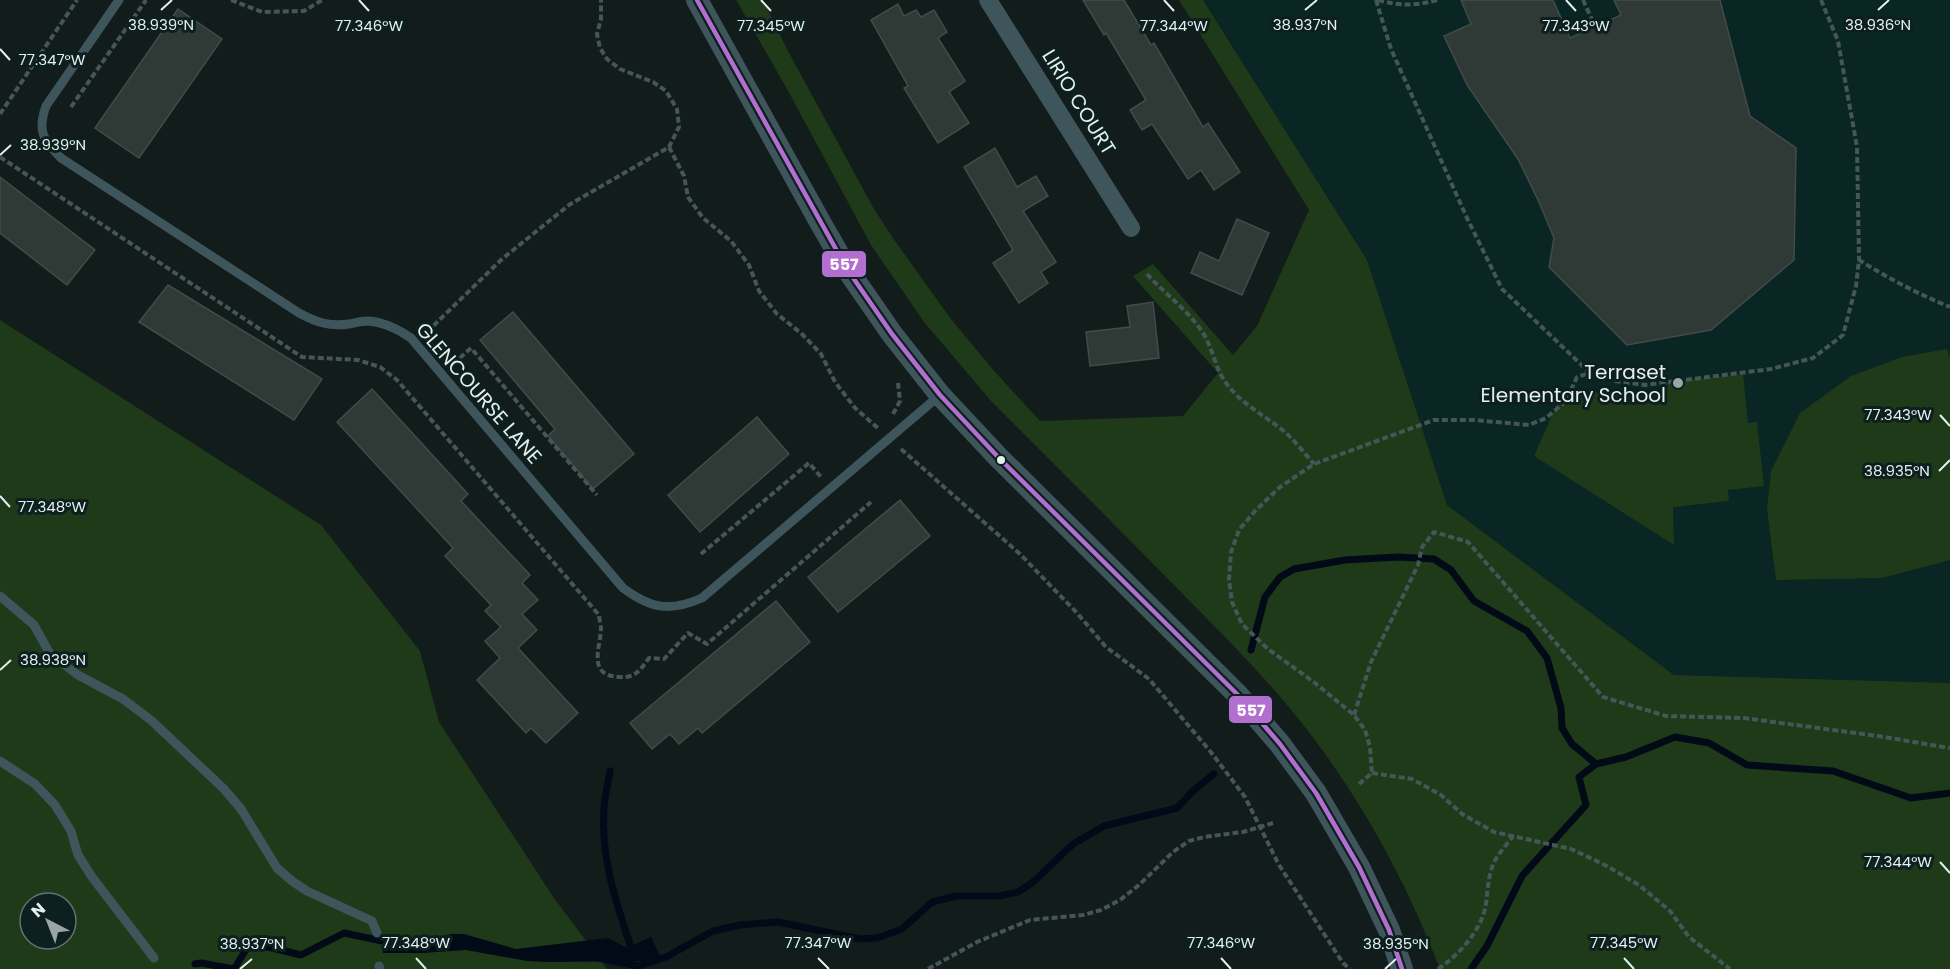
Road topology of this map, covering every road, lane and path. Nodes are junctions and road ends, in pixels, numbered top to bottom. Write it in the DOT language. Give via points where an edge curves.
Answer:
graph roads {
  1 [pos="77,0"];
  2 [pos="119,0"];
  3 [pos="146,0"];
  4 [pos="231,0"];
  5 [pos="322,0"];
  6 [pos="601,0"];
  7 [pos="697,0"];
  8 [pos="988,0"];
  9 [pos="1377,0"];
  10 [pos="1437,0"];
  11 [pos="1583,0"];
  12 [pos="1821,0"];
  13 [pos="1595,26"];
  14 [pos="71,108"];
  15 [pos="0,114"];
  16 [pos="669,147"];
  17 [pos="0,157"];
  18 [pos="1131,228"];
  19 [pos="1859,260"];
  20 [pos="1147,274"];
  21 [pos="1950,308"];
  22 [pos="416,344"];
  23 [pos="1590,373"];
  24 [pos="442,374"];
  25 [pos="898,383"];
  26 [pos="940,395"];
  27 [pos="878,429"];
  28 [pos="870,435"];
  29 [pos="889,438"];
  30 [pos="1314,464"];
  31 [pos="829,470"];
  32 [pos="597,495"];
  33 [pos="871,502"];
  34 [pos="700,554"];
  35 [pos="0,596"];
  36 [pos="1354,715"];
  37 [pos="1950,748"];
  38 [pos="0,762"];
  39 [pos="1372,772"];
  40 [pos="1359,784"];
  41 [pos="1273,823"];
  42 [pos="1260,828"];
  43 [pos="1513,835"];
  44 [pos="377,933"];
  45 [pos="154,958"];
  46 [pos="928,969"];
  47 [pos="1350,969"];
  48 [pos="1402,969"];
  49 [pos="1438,969"];
  50 [pos="1730,969"];
  1 -- 15 [label="path"];
  2 -- 22 [label="lane, GLENCOURSE LANE" via="46,106 41,120 50,147 61,158 299,313 333,326 380,322 396,328"];
  3 -- 14 [label="path"];
  4 -- 5 [label="path" via="262,12 304,11"];
  6 -- 16 [label="path" via="597,34 600,48 620,69 666,91 677,109 679,128"];
  7 -- 26 [label="street" via="848,269"];
  8 -- 18 [label="street, LIRIO COURT"];
  9 -- 10 [label="path" via="1396,5"];
  9 -- 23 [label="path" via="1391,49 1502,289"];
  11 -- 13 [label="path"];
  12 -- 19 [label="path" via="1838,41 1857,147"];
  16 -- 22 [label="path" via="568,205 502,260"];
  16 -- 27 [label="path" via="684,176 688,197 703,218 731,241 749,265 759,291 777,314 821,354 835,382"];
  17 -- 33 [label="path" via="302,357 358,360 380,367 397,380 599,615 597,663 603,673 612,677 637,675 649,658 664,659 688,633 707,644"];
  19 -- 21 [label="path"];
  19 -- 23 [label="path" via="1844,335 1813,358 1771,369 1645,386"];
  20 -- 30 [label="path" via="1193,318 1225,382 1243,402 1287,434"];
  22 -- 24 [label="lane, GLENCOURSE LANE"];
  23 -- 30 [label="path" via="1578,377 1566,401 1546,418 1529,425 1434,420"];
  24 -- 29 [label="lane, GLENCOURSE LANE" via="622,588 638,599 668,608 702,598"];
  24 -- 32 [label="path" via="471,348"];
  25 -- 27 [label="path" via="900,401"];
  26 -- 29 [label="lane, GLENCOURSE LANE"];
  26 -- 48 [label="street" via="1273,735 1342,836 1374,896"];
  27 -- 28 [label="path"];
  27 -- 29 [label="path"];
  29 -- 42 [label="path" via="1020,555 1106,647 1149,678 1245,797"];
  30 -- 36 [label="path" via="1280,488 1239,530 1231,552 1232,602 1242,624 1268,649"];
  31 -- 34 [label="path" via="821,477 809,463"];
  35 -- 44 [label="lane" via="34,625 50,654 145,715 224,789 242,809 277,868 307,891 372,921"];
  36 -- 37 [label="path" via="1371,662 1418,565 1422,547 1434,532 1468,542 1603,698 1666,716 1744,718"];
  36 -- 39 [label="path" via="1365,730"];
  38 -- 45 [label="lane" via="35,784 55,805 92,877"];
  39 -- 40 [label="path"];
  39 -- 43 [label="path" via="1412,779 1494,832"];
  41 -- 42 [label="path"];
  42 -- 46 [label="path" via="1189,841 1120,900 1101,910 1030,920 977,942"];
  42 -- 47 [label="path" via="1279,865"];
  43 -- 49 [label="path" via="1495,861 1479,925 1452,960"];
  43 -- 50 [label="path" via="1571,849 1639,885 1670,911 1689,937"];
}
